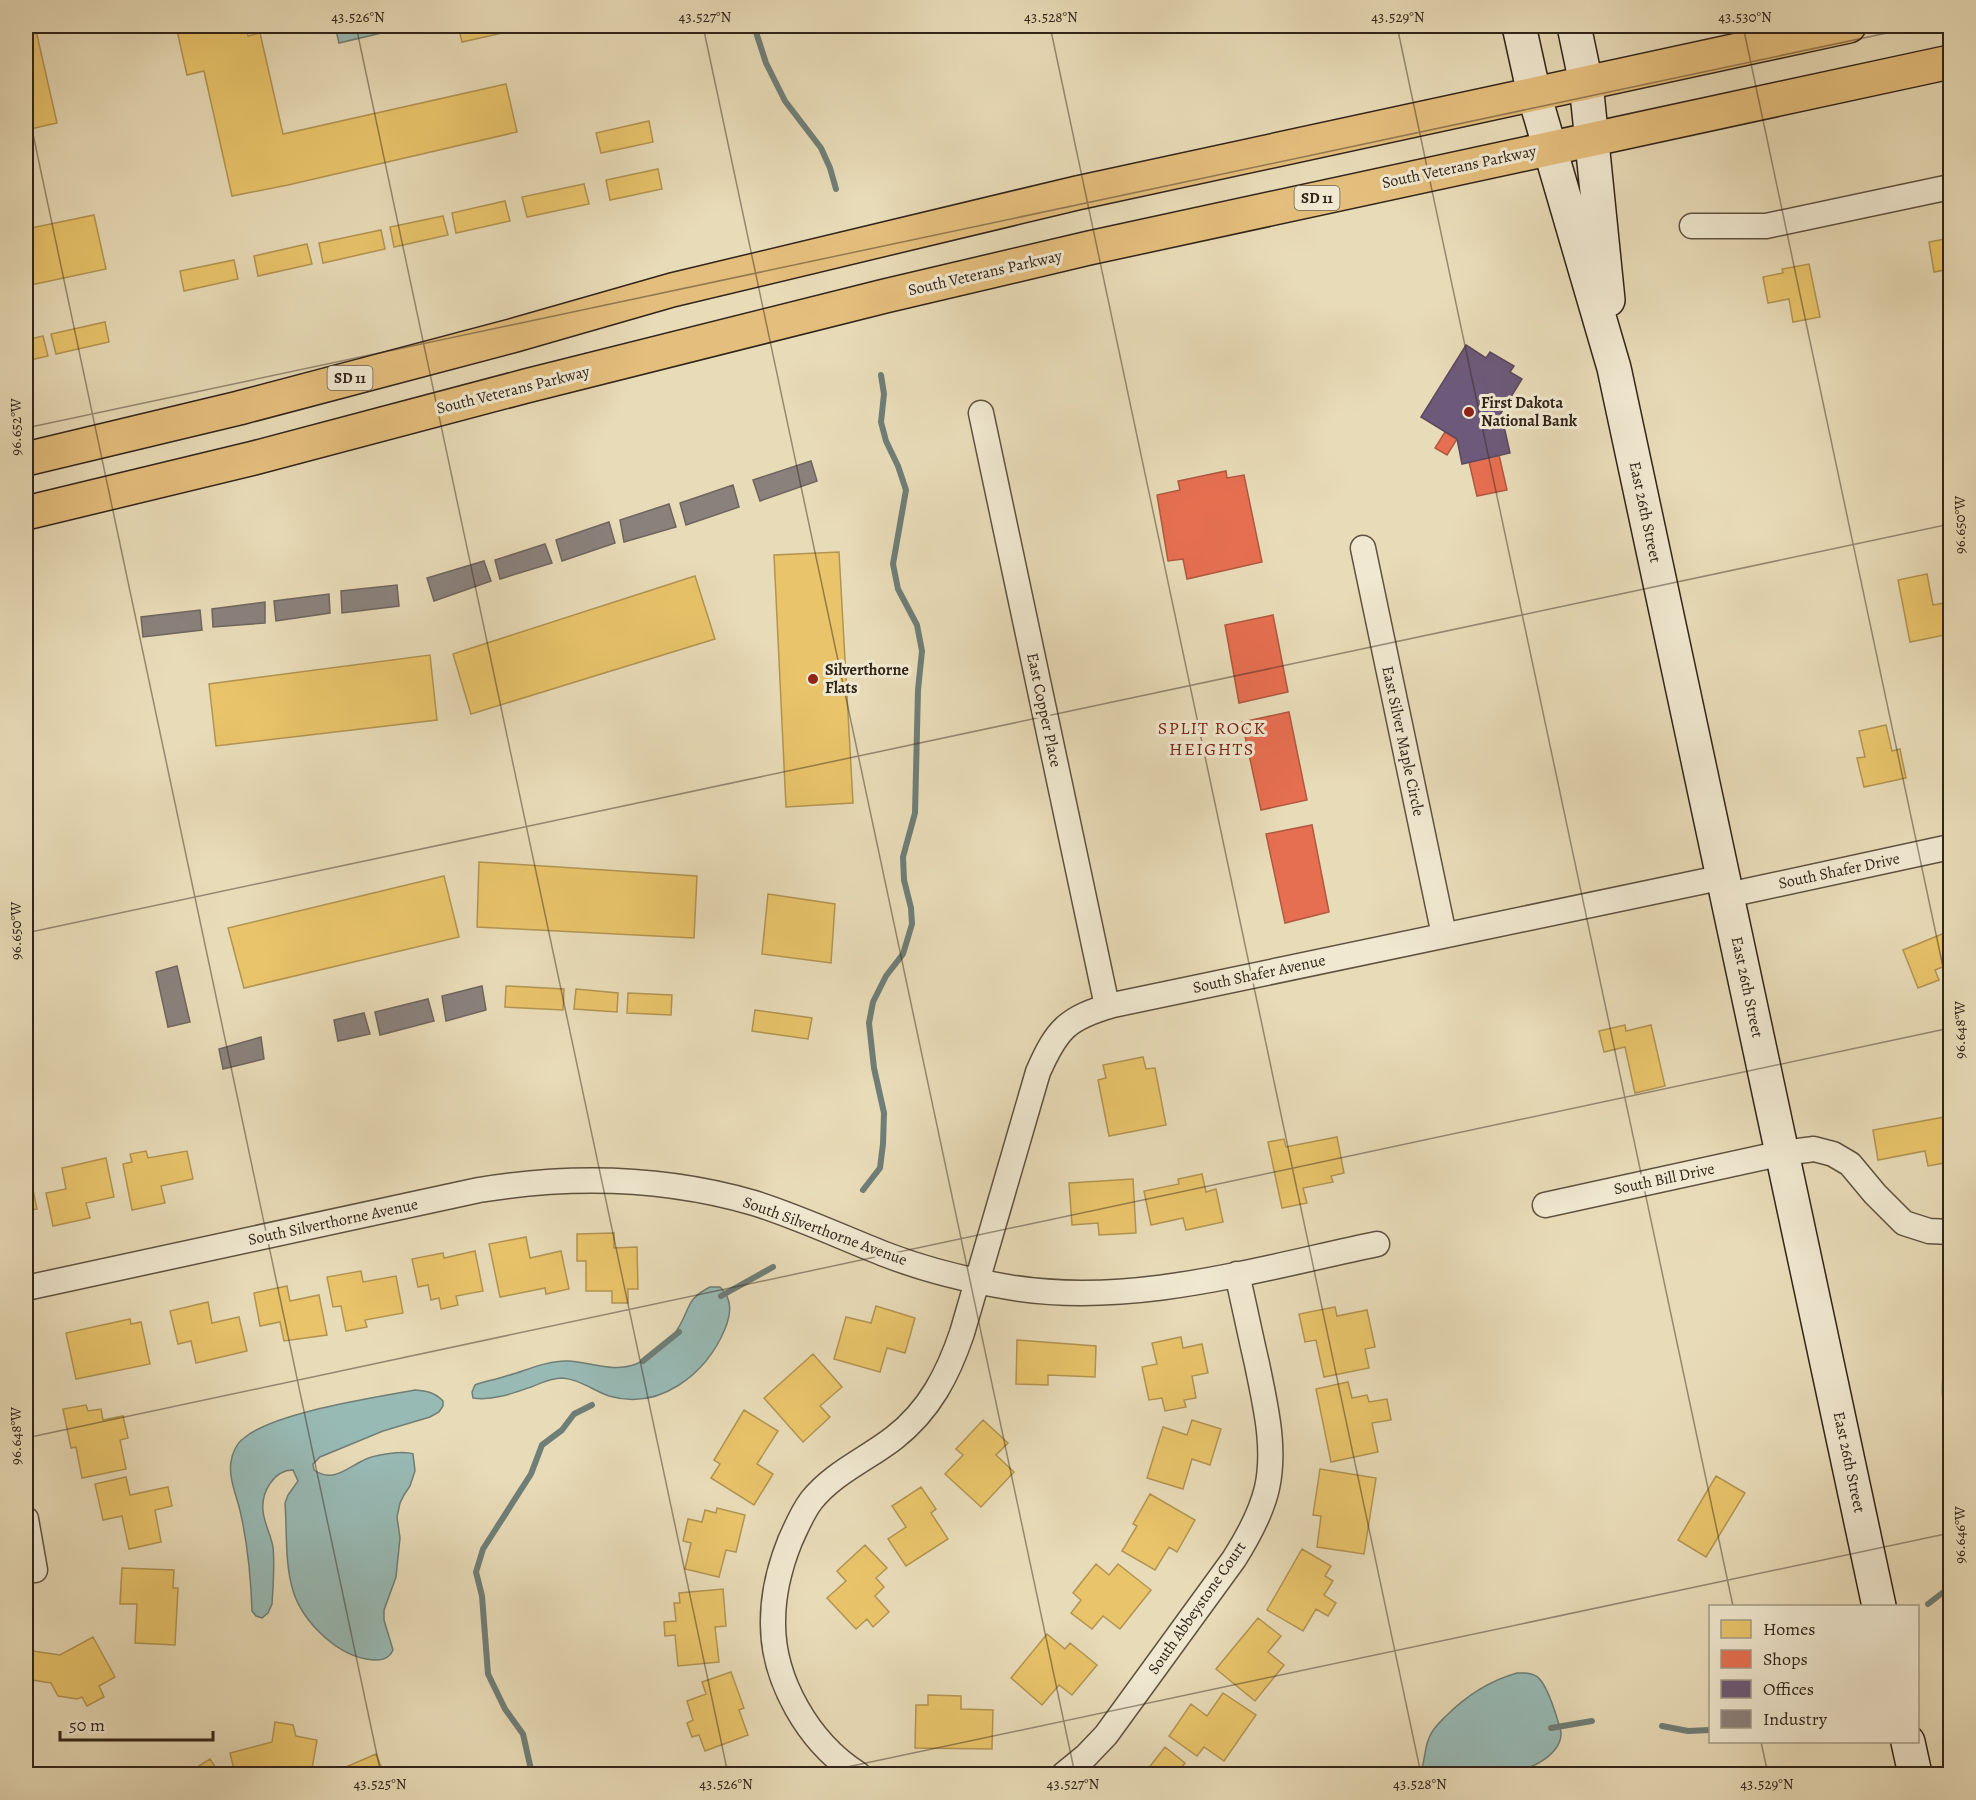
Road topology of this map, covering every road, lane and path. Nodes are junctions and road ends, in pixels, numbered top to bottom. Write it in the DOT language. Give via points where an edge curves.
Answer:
graph roads {
  1 [pos="1519,26"];
  2 [pos="1574,26"];
  3 [pos="1849,26"];
  4 [pos="1950,62"];
  5 [pos="1586,83"];
  6 [pos="1534,94"];
  7 [pos="1592,138"];
  8 [pos="1550,147"];
  9 [pos="1950,187"];
  10 [pos="1692,226"];
  11 [pos="1614,368"];
  12 [pos="981,413"];
  13 [pos="26,459"];
  14 [pos="26,513"];
  15 [pos="1363,548"];
  16 [pos="1950,847"];
  17 [pos="1726,886"];
  18 [pos="1444,935"];
  19 [pos="1107,1006"];
  20 [pos="1783,1154"];
  21 [pos="1545,1205"];
  22 [pos="1950,1232"];
  23 [pos="1377,1244"];
  24 [pos="1237,1274"];
  25 [pos="976,1281"];
  26 [pos="26,1288"];
  27 [pos="26,1519"];
  28 [pos="35,1570"];
  29 [pos="1880,1605"];
  30 [pos="1908,1743"];
  31 [pos="858,1774"];
  32 [pos="1064,1774"];
  33 [pos="1915,1774"];
  1 -- 6 [label="main road, East 26th Street"];
  2 -- 5 [label="main road, East 26th Street"];
  3 -- 5 [label="highway, SD 11"];
  4 -- 7 [label="highway, South Veterans Parkway / SD 11"];
  5 -- 6 [label="highway, SD 11"];
  5 -- 7 [label="main road, East 26th Street"];
  6 -- 8 [label="main road, East 26th Street"];
  6 -- 13 [label="highway, SD 11" via="1077,193 672,290 262,402"];
  7 -- 8 [label="highway, South Veterans Parkway / SD 11"];
  7 -- 11 [label="main road, East 26th Street"];
  8 -- 11 [label="main road, East 26th Street"];
  8 -- 14 [label="highway, South Veterans Parkway / SD 11" via="885,296"];
  9 -- 10 [label="street" via="1766,226"];
  11 -- 17 [label="main road, East 26th Street"];
  12 -- 19 [label="street, East Copper Place"];
  15 -- 18 [label="street, East Silver Maple Circle"];
  16 -- 17 [label="street, South Shafer Drive"];
  17 -- 18 [label="street, South Shafer Avenue"];
  17 -- 20 [label="main road, East 26th Street"];
  18 -- 19 [label="street, South Shafer Avenue"];
  19 -- 25 [label="street, South Shafer Avenue" via="1066,1025 1047,1051"];
  20 -- 21 [label="street, South Bill Drive"];
  20 -- 22 [label="street, South Bill Drive" via="1814,1149 1833,1154 1850,1164 1904,1223 1929,1231"];
  20 -- 29 [label="main road, East 26th Street"];
  23 -- 24 [label="street, South Silverthorne Avenue"];
  24 -- 25 [label="street, South Silverthorne Avenue" via="1115,1292 1047,1291"];
  24 -- 32 [label="street, South Abbeystone Court" via="1269,1435 1267,1487 1259,1512 1234,1559 1106,1735"];
  25 -- 26 [label="street, South Silverthorne Avenue" via="922,1267 788,1215 719,1194 649,1183 574,1180 479,1190"];
  25 -- 31 [label="street" via="951,1366 938,1390 894,1438 838,1476 811,1501 794,1531 779,1573 772,1622 782,1674 792,1699 821,1742"];
  27 -- 28 [label="street"];
  30 -- 33 [label="main road"];
}
